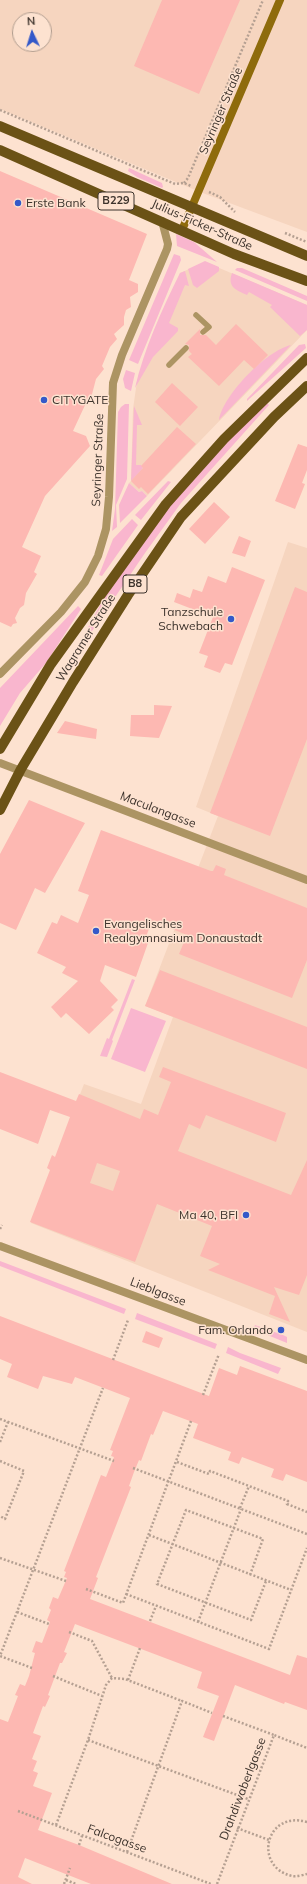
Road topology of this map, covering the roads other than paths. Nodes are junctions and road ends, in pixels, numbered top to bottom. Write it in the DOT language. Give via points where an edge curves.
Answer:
graph roads {
  1 [pos="280,0"];
  2 [pos="0,126"];
  3 [pos="0,150"];
  4 [pos="192,208"];
  5 [pos="162,221"];
  6 [pos="182,230"];
  7 [pos="307,256"];
  8 [pos="307,281"];
  9 [pos="196,315"];
  10 [pos="203,332"];
  11 [pos="186,348"];
  12 [pos="307,358"];
  13 [pos="169,365"];
  14 [pos="307,386"];
  15 [pos="0,674"];
  16 [pos="0,749"];
  17 [pos="0,763"];
  18 [pos="21,770"];
  19 [pos="0,810"];
  20 [pos="307,880"];
  21 [pos="0,1246"];
  22 [pos="307,1360"];
  1 -- 4 [label="main road, Seyringer Straße"];
  2 -- 4 [label="main road, Julius-Ficker-Straße / B229"];
  3 -- 5 [label="main road, Julius-Ficker-Straße / B229"];
  4 -- 6 [label="main road, Seyringer Straße"];
  4 -- 7 [label="main road, Julius-Ficker-Straße / B229"];
  5 -- 6 [label="main road, Julius-Ficker-Straße / B229"];
  5 -- 15 [label="street, Seyringer Straße" via="167,249 122,355 113,383 109,497 106,529 98,556 85,582 61,612"];
  6 -- 8 [label="main road, Julius-Ficker-Straße / B229" via="234,254"];
  9 -- 10 [label="lane" via="209,327"];
  11 -- 13 [label="lane"];
  12 -- 16 [label="main road, Wagramer Straße / B8" via="224,439 166,504 51,664"];
  14 -- 18 [label="main road, Wagramer Straße / B8" via="274,417 181,517 128,595"];
  17 -- 18 [label="street, Maculangasse"];
  18 -- 19 [label="main road, Wagramer Straße / B8"];
  18 -- 20 [label="street, Maculangasse"];
  21 -- 22 [label="street, Lieblgasse"];
}
